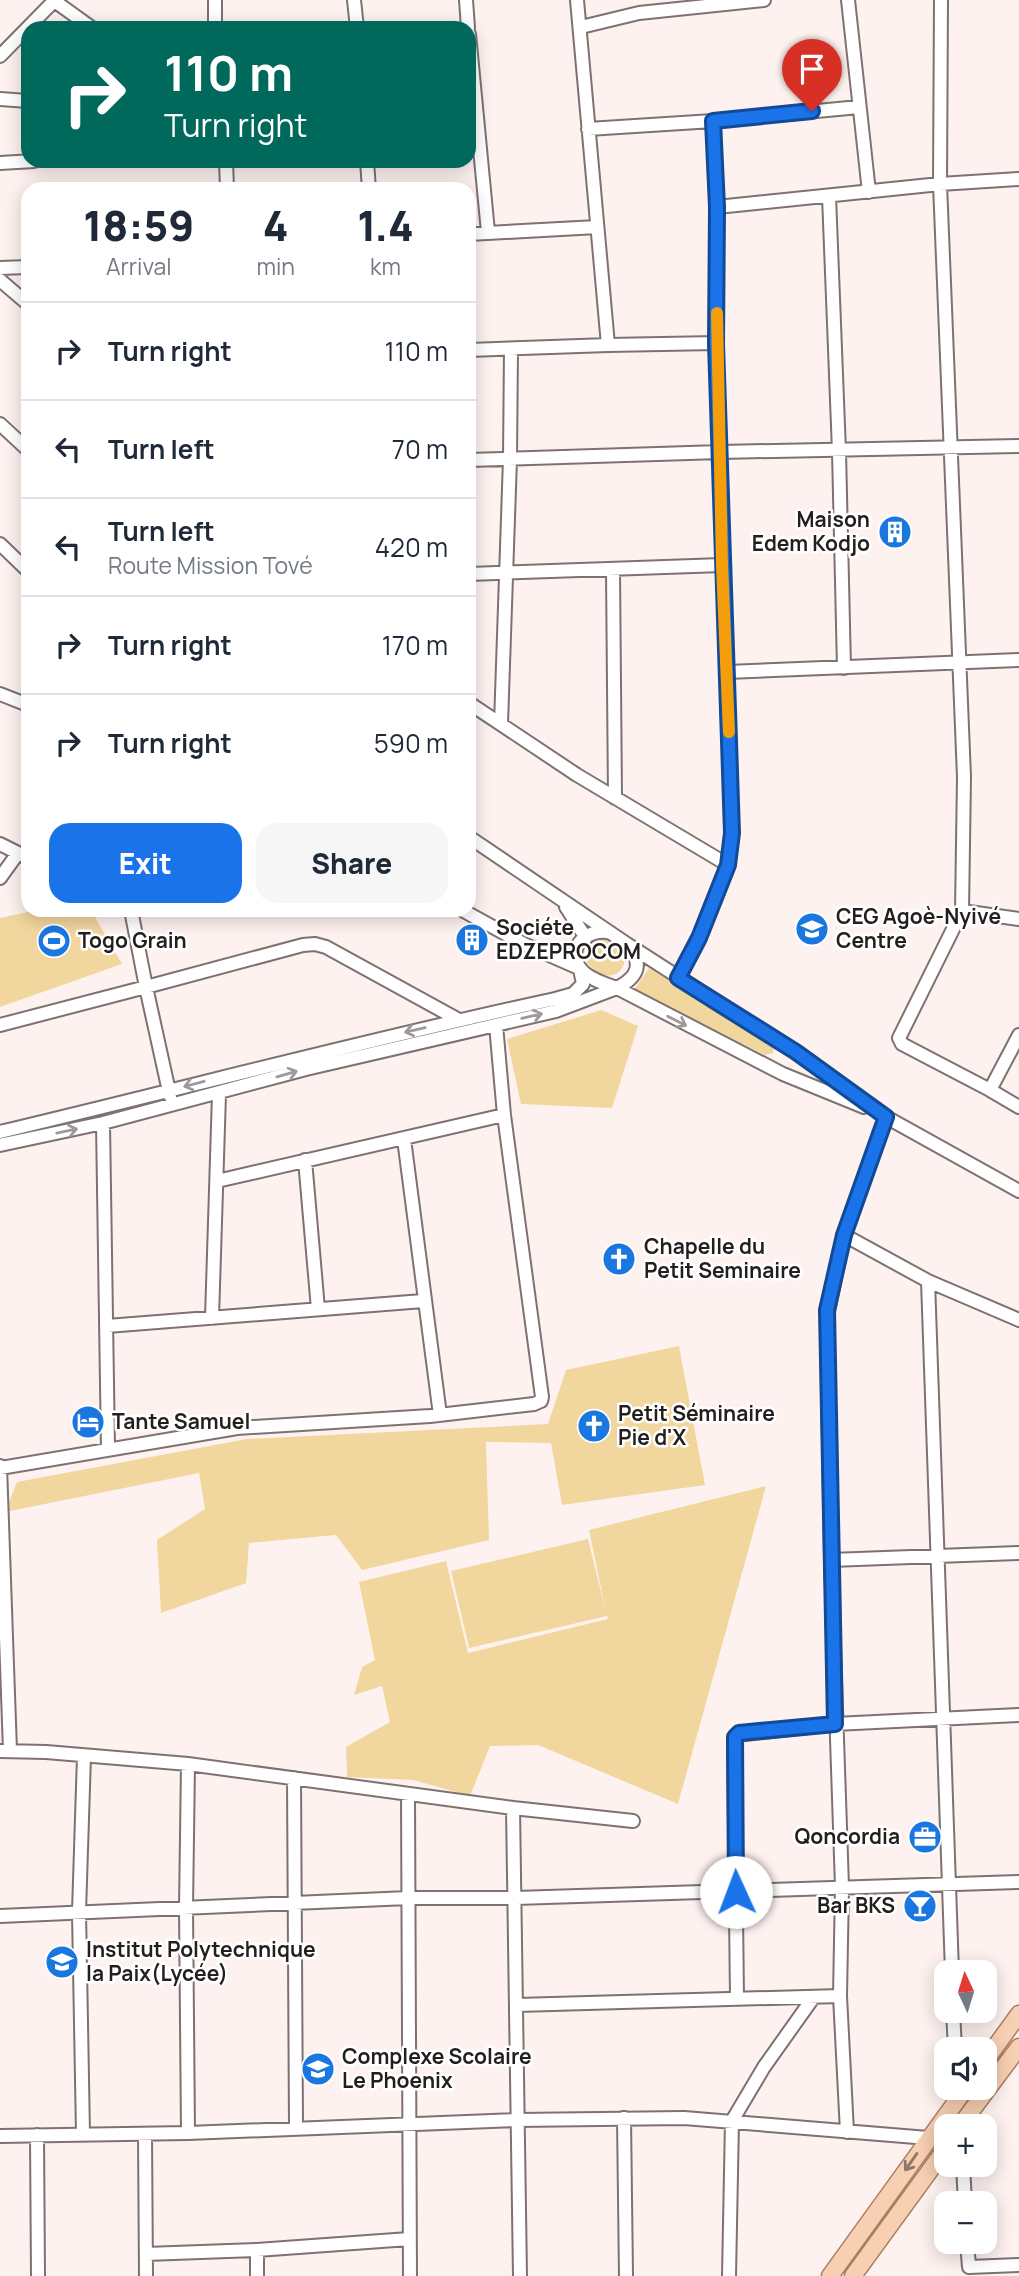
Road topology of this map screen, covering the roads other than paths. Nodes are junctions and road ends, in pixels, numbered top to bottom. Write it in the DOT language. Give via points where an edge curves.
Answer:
graph roads {
  1 [pos="53,0"];
  2 [pos="215,0"];
  3 [pos="354,0"];
  4 [pos="466,0"];
  5 [pos="577,0"];
  6 [pos="764,0"];
  7 [pos="848,0"];
  8 [pos="941,0"];
  9 [pos="738,1"];
  10 [pos="637,7"];
  11 [pos="33,21"];
  12 [pos="82,21"];
  13 [pos="215,21"];
  14 [pos="356,21"];
  15 [pos="468,21"];
  16 [pos="581,27"];
  17 [pos="21,34"];
  18 [pos="0,56"];
  19 [pos="0,99"];
  20 [pos="21,100"];
  21 [pos="476,107"];
  22 [pos="859,107"];
  23 [pos="713,121"];
  24 [pos="588,129"];
  25 [pos="21,162"];
  26 [pos="0,163"];
  27 [pos="1019,179"];
  28 [pos="940,184"];
  29 [pos="869,192"];
  30 [pos="829,196"];
  31 [pos="717,207"];
  32 [pos="597,228"];
  33 [pos="488,232"];
  34 [pos="476,233"];
  35 [pos="21,267"];
  36 [pos="0,268"];
  37 [pos="0,280"];
  38 [pos="21,298"];
  39 [pos="716,344"];
  40 [pos="608,345"];
  41 [pos="511,349"];
  42 [pos="476,351"];
  43 [pos="0,424"];
  44 [pos="21,444"];
  45 [pos="1019,446"];
  46 [pos="952,449"];
  47 [pos="839,451"];
  48 [pos="720,452"];
  49 [pos="510,459"];
  50 [pos="476,460"];
  51 [pos="0,544"];
  52 [pos="21,564"];
  53 [pos="722,565"];
  54 [pos="613,570"];
  55 [pos="476,574"];
  56 [pos="505,574"];
  57 [pos="1019,660"];
  58 [pos="960,662"];
  59 [pos="844,668"];
  60 [pos="727,672"];
  61 [pos="0,694"];
  62 [pos="21,702"];
  63 [pos="476,708"];
  64 [pos="501,724"];
  65 [pos="615,798"];
  66 [pos="476,842"];
  67 [pos="0,844"];
  68 [pos="21,855"];
  69 [pos="21,858"];
  70 [pos="728,865"];
  71 [pos="0,878"];
  72 [pos="555,894"];
  73 [pos="962,911"];
  74 [pos="132,917"];
  75 [pos="475,917"];
  76 [pos="1019,919"];
  77 [pos="611,933"];
  78 [pos="583,938"];
  79 [pos="524,944"];
  80 [pos="627,944"];
  81 [pos="576,951"];
  82 [pos="580,969"];
  83 [pos="678,978"];
  84 [pos="146,988"];
  85 [pos="617,988"];
  86 [pos="459,1020"];
  87 [pos="0,1025"];
  88 [pos="496,1025"];
  89 [pos="1019,1035"];
  90 [pos="796,1052"];
  91 [pos="783,1074"];
  92 [pos="990,1090"];
  93 [pos="169,1091"];
  94 [pos="219,1094"];
  95 [pos="172,1105"];
  96 [pos="1019,1107"];
  97 [pos="504,1115"];
  98 [pos="886,1117"];
  99 [pos="103,1124"];
  100 [pos="0,1132"];
  101 [pos="404,1139"];
  102 [pos="0,1145"];
  103 [pos="305,1160"];
  104 [pos="217,1181"];
  105 [pos="1019,1191"];
  106 [pos="844,1235"];
  107 [pos="928,1280"];
  108 [pos="423,1301"];
  109 [pos="317,1308"];
  110 [pos="212,1318"];
  111 [pos="1019,1320"];
  112 [pos="107,1326"];
  113 [pos="440,1415"];
  114 [pos="108,1449"];
  115 [pos="0,1467"];
  116 [pos="1019,1553"];
  117 [pos="1,1556"];
  118 [pos="937,1557"];
  119 [pos="831,1560"];
  120 [pos="4,1641"];
  121 [pos="1019,1715"];
  122 [pos="943,1719"];
  123 [pos="835,1724"];
  124 [pos="5,1751"];
  125 [pos="84,1756"];
  126 [pos="188,1764"];
  127 [pos="294,1777"];
  128 [pos="408,1794"];
  129 [pos="513,1808"];
  130 [pos="633,1821"];
  131 [pos="1019,1882"];
  132 [pos="948,1884"];
  133 [pos="842,1887"];
  134 [pos="736,1892"];
  135 [pos="408,1898"];
  136 [pos="516,1898"];
  137 [pos="293,1904"];
  138 [pos="186,1908"];
  139 [pos="79,1912"];
  140 [pos="0,1916"];
  141 [pos="951,1960"];
  142 [pos="840,1996"];
  143 [pos="813,1997"];
  144 [pos="737,1998"];
  145 [pos="517,2005"];
  146 [pos="1019,2014"];
  147 [pos="997,2044"];
  148 [pos="1019,2047"];
  149 [pos="954,2100"];
  150 [pos="970,2114"];
  151 [pos="624,2118"];
  152 [pos="517,2120"];
  153 [pos="732,2121"];
  154 [pos="409,2124"];
  155 [pos="296,2128"];
  156 [pos="847,2132"];
  157 [pos="188,2133"];
  158 [pos="83,2134"];
  159 [pos="145,2134"];
  160 [pos="37,2135"];
  161 [pos="0,2136"];
  162 [pos="928,2138"];
  163 [pos="934,2165"];
  164 [pos="409,2239"];
  165 [pos="257,2250"];
  166 [pos="146,2254"];
  167 [pos="968,2254"];
  168 [pos="1019,2266"];
  169 [pos="969,2272"];
  170 [pos="38,2276"];
  171 [pos="146,2276"];
  172 [pos="257,2276"];
  173 [pos="410,2276"];
  174 [pos="520,2276"];
  175 [pos="626,2276"];
  176 [pos="729,2276"];
  177 [pos="830,2276"];
  178 [pos="853,2276"];
  1 -- 11 [label="street"];
  1 -- 12 [label="street"];
  2 -- 13 [label="street"];
  3 -- 14 [label="street"];
  4 -- 15 [label="street"];
  5 -- 16 [label="street"];
  6 -- 9 [label="street"];
  7 -- 22 [label="street"];
  8 -- 28 [label="street"];
  9 -- 10 [label="street"];
  10 -- 16 [label="street"];
  16 -- 24 [label="street"];
  17 -- 18 [label="street"];
  19 -- 20 [label="street"];
  21 -- 33 [label="street"];
  22 -- 23 [label="street"];
  22 -- 29 [label="street"];
  23 -- 24 [label="street"];
  23 -- 31 [label="street"];
  24 -- 32 [label="street"];
  25 -- 26 [label="street"];
  27 -- 28 [label="street"];
  28 -- 29 [label="street"];
  28 -- 46 [label="street"];
  29 -- 30 [label="street"];
  30 -- 31 [label="street"];
  30 -- 47 [label="street"];
  31 -- 39 [label="street"];
  32 -- 33 [label="street"];
  32 -- 40 [label="street"];
  33 -- 34 [label="street"];
  35 -- 36 [label="street"];
  37 -- 38 [label="street"];
  39 -- 40 [label="street"];
  39 -- 48 [label="street"];
  40 -- 41 [label="street"];
  41 -- 42 [label="street"];
  41 -- 49 [label="street"];
  43 -- 44 [label="street"];
  45 -- 46 [label="street"];
  46 -- 47 [label="street"];
  46 -- 58 [label="street"];
  47 -- 48 [label="street"];
  47 -- 59 [label="street"];
  48 -- 49 [label="street"];
  48 -- 53 [label="street"];
  49 -- 50 [label="street"];
  49 -- 56 [label="street"];
  51 -- 52 [label="street"];
  53 -- 54 [label="street"];
  53 -- 60 [label="street"];
  54 -- 56 [label="street"];
  54 -- 65 [label="street"];
  55 -- 56 [label="street"];
  56 -- 64 [label="street"];
  57 -- 58 [label="street"];
  58 -- 59 [label="street"];
  58 -- 73 [label="street"];
  59 -- 60 [label="street"];
  60 -- 70 [label="street" via="732,833"];
  61 -- 62 [label="street"];
  63 -- 64 [label="street"];
  64 -- 65 [label="street"];
  65 -- 70 [label="street"];
  66 -- 72 [label="street"];
  67 -- 68 [label="street"];
  69 -- 71 [label="street"];
  70 -- 83 [label="street"];
  72 -- 77 [label="street"];
  72 -- 78 [label="street" via="579,925"];
  73 -- 76 [label="street"];
  73 -- 92 [label="street" via="899,1038 902,1044"];
  74 -- 84 [label="street"];
  75 -- 79 [label="street"];
  77 -- 78 [label="street" via="596,931"];
  77 -- 80 [label="street"];
  78 -- 81 [label="street"];
  79 -- 81 [label="street" via="575,957"];
  79 -- 82 [label="street"];
  80 -- 83 [label="street"];
  80 -- 85 [label="street" via="636,956 636,970 634,977"];
  81 -- 82 [label="street"];
  82 -- 85 [label="street"];
  82 -- 86 [label="street" via="583,984 573,993"];
  83 -- 90 [label="street"];
  84 -- 86 [label="street" via="315,944"];
  84 -- 87 [label="street"];
  84 -- 93 [label="street"];
  88 -- 85 [label="street, one-way" via="556,1011"];
  85 -- 91 [label="street, one-way"];
  86 -- 93 [label="street, one-way"];
  94 -- 88 [label="street, one-way"];
  88 -- 97 [label="street"];
  89 -- 92 [label="street"];
  90 -- 91 [label="street"];
  90 -- 98 [label="street"];
  91 -- 98 [label="street"];
  92 -- 96 [label="street"];
  93 -- 95 [label="street"];
  93 -- 100 [label="street"];
  94 -- 95 [label="street"];
  94 -- 104 [label="street"];
  95 -- 99 [label="street"];
  97 -- 101 [label="street"];
  97 -- 113 [label="street" via="542,1397 534,1404"];
  98 -- 105 [label="street"];
  98 -- 106 [label="street"];
  102 -- 99 [label="street, one-way"];
  99 -- 112 [label="street"];
  101 -- 103 [label="street"];
  101 -- 108 [label="street"];
  103 -- 104 [label="street"];
  103 -- 109 [label="street"];
  104 -- 110 [label="street"];
  106 -- 107 [label="street"];
  106 -- 119 [label="street" via="827,1317"];
  107 -- 111 [label="street"];
  107 -- 118 [label="street"];
  108 -- 109 [label="street"];
  108 -- 113 [label="street"];
  109 -- 110 [label="street"];
  110 -- 112 [label="street"];
  112 -- 114 [label="street"];
  113 -- 114 [label="street" via="237,1428"];
  114 -- 115 [label="street"];
  115 -- 117 [label="street"];
  116 -- 118 [label="street"];
  117 -- 120 [label="street"];
  118 -- 119 [label="street"];
  118 -- 122 [label="street"];
  119 -- 123 [label="street"];
  120 -- 124 [label="street"];
  121 -- 122 [label="street"];
  122 -- 123 [label="street"];
  122 -- 132 [label="street"];
  123 -- 133 [label="street"];
  123 -- 134 [label="street" via="735,1737"];
  124 -- 125 [label="street"];
  125 -- 126 [label="street"];
  125 -- 139 [label="street"];
  126 -- 127 [label="street"];
  126 -- 138 [label="street"];
  127 -- 128 [label="street"];
  127 -- 137 [label="street"];
  128 -- 129 [label="street"];
  128 -- 135 [label="street"];
  129 -- 130 [label="street"];
  129 -- 136 [label="street"];
  131 -- 132 [label="street"];
  132 -- 133 [label="street"];
  132 -- 141 [label="street"];
  133 -- 134 [label="street"];
  133 -- 142 [label="street"];
  134 -- 136 [label="street"];
  134 -- 144 [label="street"];
  135 -- 136 [label="street"];
  135 -- 137 [label="street"];
  135 -- 154 [label="street"];
  136 -- 145 [label="street"];
  137 -- 138 [label="street"];
  137 -- 155 [label="street"];
  138 -- 139 [label="street"];
  138 -- 157 [label="street"];
  139 -- 140 [label="street"];
  139 -- 158 [label="street"];
  142 -- 143 [label="street"];
  142 -- 156 [label="street"];
  143 -- 144 [label="street"];
  143 -- 153 [label="street"];
  144 -- 145 [label="street"];
  145 -- 152 [label="street"];
  146 -- 147 [label="main road"];
  148 -- 150 [label="main road"];
  149 -- 162 [label="main road"];
  151 -- 152 [label="street"];
  151 -- 153 [label="street"];
  151 -- 175 [label="street"];
  152 -- 154 [label="street"];
  152 -- 174 [label="street"];
  153 -- 156 [label="street"];
  153 -- 176 [label="street"];
  154 -- 155 [label="street"];
  154 -- 164 [label="street"];
  155 -- 157 [label="street"];
  156 -- 162 [label="street"];
  157 -- 159 [label="street"];
  158 -- 159 [label="street"];
  158 -- 160 [label="street"];
  159 -- 166 [label="street"];
  160 -- 161 [label="street"];
  160 -- 170 [label="street"];
  162 -- 177 [label="main road, one-way"];
  163 -- 178 [label="main road"];
  164 -- 165 [label="street"];
  164 -- 173 [label="street"];
  165 -- 166 [label="street"];
  165 -- 172 [label="street"];
  166 -- 171 [label="street"];
  167 -- 169 [label="street"];
  168 -- 169 [label="street"];
}
